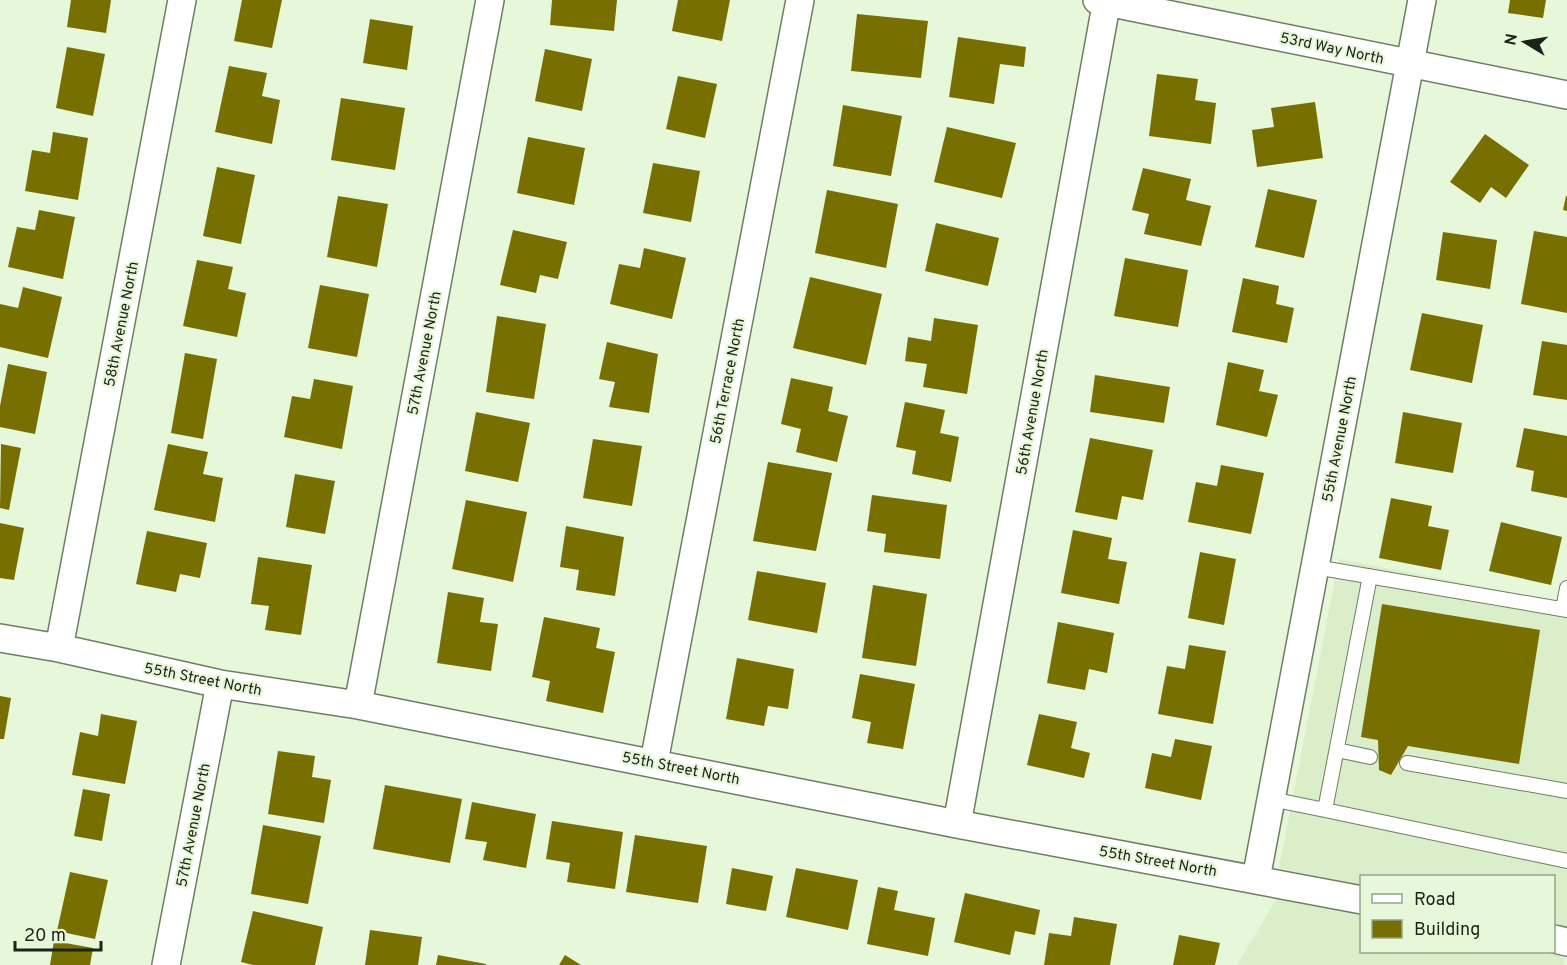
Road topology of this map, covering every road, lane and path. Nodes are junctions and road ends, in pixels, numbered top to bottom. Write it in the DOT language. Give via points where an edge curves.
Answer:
graph roads {
  1 [pos="182,0"];
  2 [pos="490,0"];
  3 [pos="800,0"];
  4 [pos="1422,0"];
  5 [pos="1103,1"];
  6 [pos="1410,64"];
  7 [pos="1567,95"];
  8 [pos="1315,567"];
  9 [pos="1370,576"];
  10 [pos="1567,588"];
  11 [pos="1565,609"];
  12 [pos="0,638"];
  13 [pos="59,648"];
  14 [pos="220,684"];
  15 [pos="358,705"];
  16 [pos="1337,750"];
  17 [pos="1370,757"];
  18 [pos="654,762"];
  19 [pos="1407,763"];
  20 [pos="1567,791"];
  21 [pos="1271,799"];
  22 [pos="1325,810"];
  23 [pos="957,824"];
  24 [pos="1567,861"];
  25 [pos="1256,879"];
  26 [pos="1360,900"];
  27 [pos="166,965"];
  1 -- 13 [label="street, 58th Avenue North"];
  2 -- 15 [label="street, 57th Avenue North"];
  3 -- 18 [label="street, 56th Terrace North"];
  4 -- 6 [label="street, 55th Avenue North"];
  5 -- 6 [label="street, 53rd Way North"];
  5 -- 23 [label="street, 56th Avenue North"];
  6 -- 7 [label="street, 53rd Way North"];
  6 -- 8 [label="street, 55th Avenue North"];
  8 -- 9 [label="lane"];
  8 -- 21 [label="street, 55th Avenue North"];
  9 -- 11 [label="lane"];
  9 -- 16 [label="lane"];
  10 -- 11 [label="lane"];
  12 -- 13 [label="street, 55th Street North"];
  13 -- 14 [label="street, 55th Street North"];
  14 -- 15 [label="street, 55th Street North"];
  14 -- 27 [label="street, 57th Avenue North"];
  15 -- 18 [label="street, 55th Street North"];
  16 -- 17 [label="lane"];
  16 -- 22 [label="lane"];
  18 -- 23 [label="street, 55th Street North"];
  19 -- 20 [label="lane"];
  21 -- 22 [label="lane"];
  21 -- 25 [label="street, 55th Avenue North"];
  22 -- 24 [label="lane"];
  23 -- 25 [label="street, 55th Street North"];
  25 -- 26 [label="street, 55th Street North"];
}
